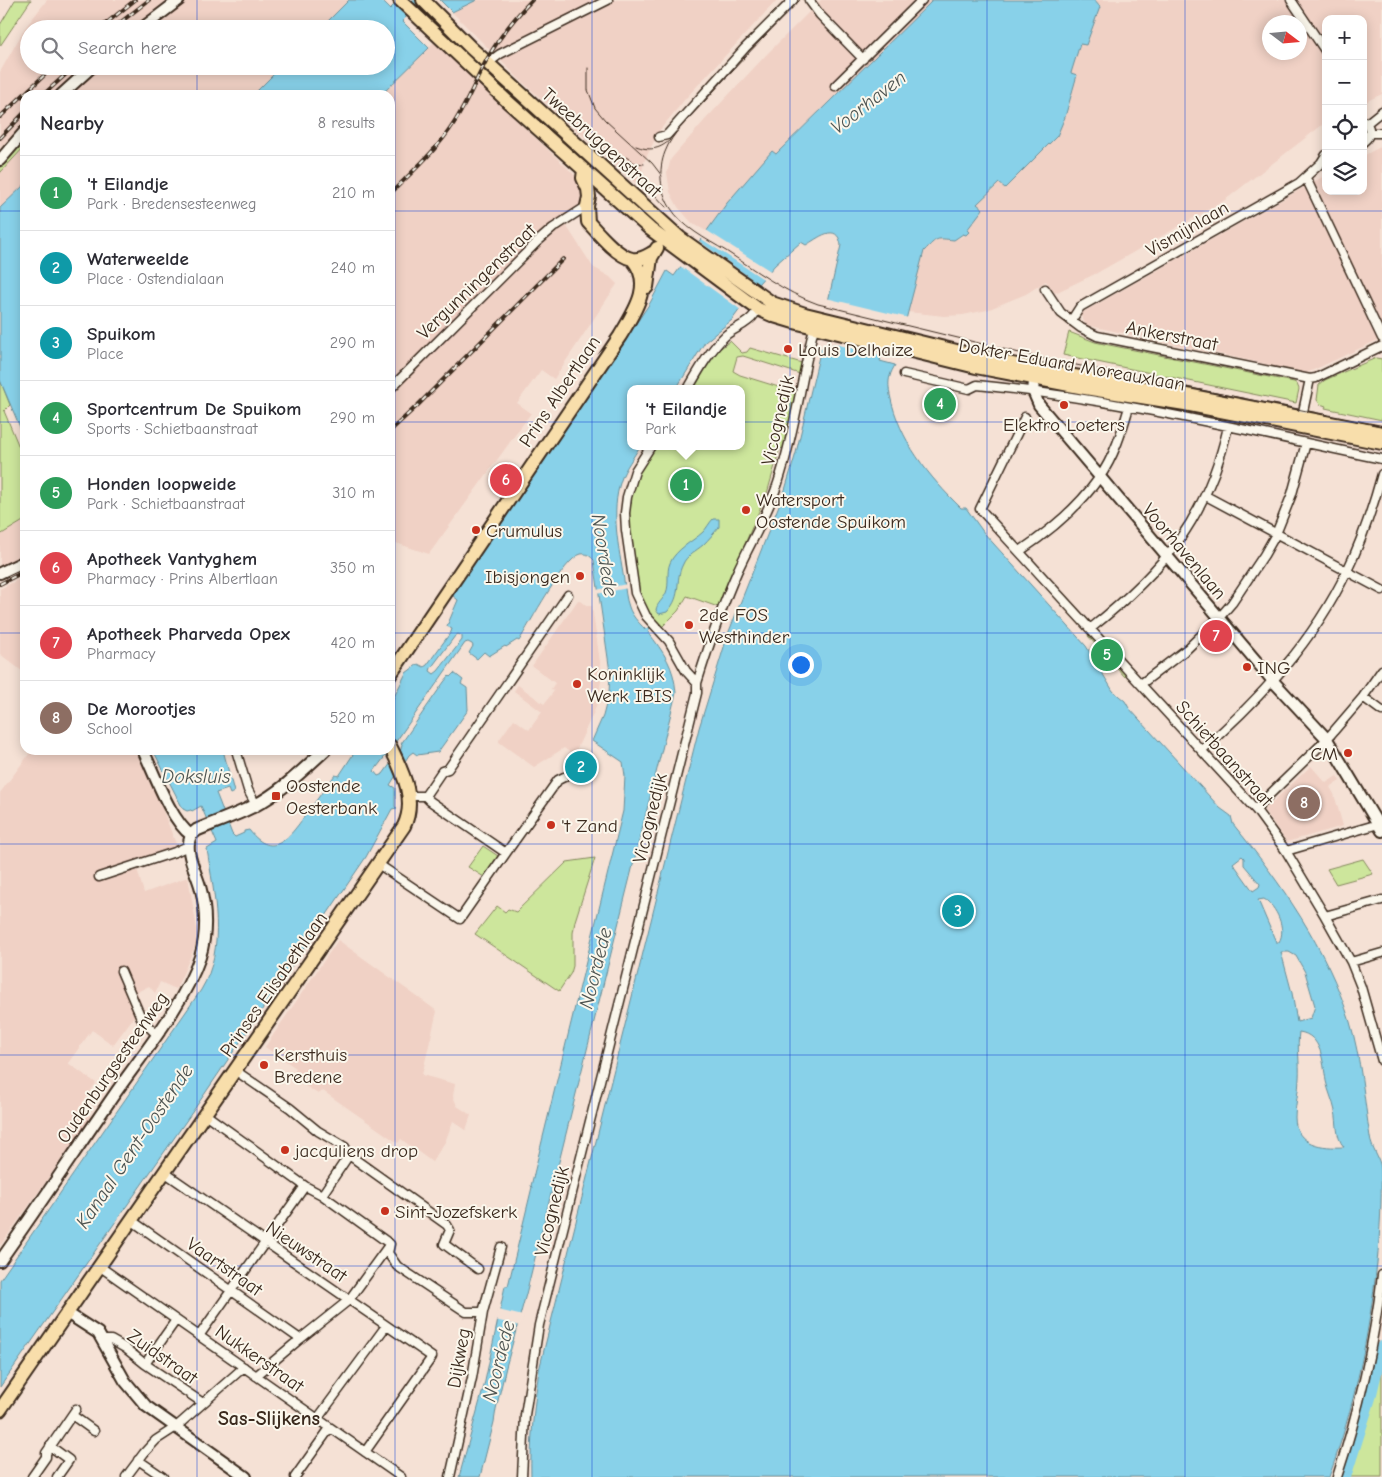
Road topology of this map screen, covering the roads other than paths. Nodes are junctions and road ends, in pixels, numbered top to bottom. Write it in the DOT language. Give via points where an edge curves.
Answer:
graph roads {
  1 [pos="179,0"];
  2 [pos="400,0"];
  3 [pos="608,0"];
  4 [pos="792,0"];
  5 [pos="810,0"];
  6 [pos="922,0"];
  7 [pos="1291,0"];
  8 [pos="427,4"];
  9 [pos="153,20"];
  10 [pos="1322,46"];
  11 [pos="471,48"];
  12 [pos="863,59"];
  13 [pos="462,60"];
  14 [pos="488,63"];
  15 [pos="83,75"];
  16 [pos="835,86"];
  17 [pos="67,90"];
  18 [pos="1382,111"];
  19 [pos="1367,121"];
  20 [pos="1367,126"];
  21 [pos="1370,132"];
  22 [pos="1382,133"];
  23 [pos="660,136"];
  24 [pos="20,137"];
  25 [pos="1367,138"];
  26 [pos="0,160"];
  27 [pos="1322,163"];
  28 [pos="584,170"];
  29 [pos="1306,178"];
  30 [pos="605,189"];
  31 [pos="636,198"];
  32 [pos="587,206"];
  33 [pos="566,220"];
  34 [pos="588,222"];
  35 [pos="666,225"];
  36 [pos="661,238"];
  37 [pos="654,252"];
  38 [pos="690,253"];
  39 [pos="632,260"];
  40 [pos="1045,290"];
  41 [pos="639,301"];
  42 [pos="759,308"];
  43 [pos="1072,322"];
  44 [pos="835,327"];
  45 [pos="814,328"];
  46 [pos="1382,338"];
  47 [pos="1382,346"];
  48 [pos="904,374"];
  49 [pos="1034,379"];
  50 [pos="1310,379"];
  51 [pos="395,384"];
  52 [pos="691,385"];
  53 [pos="1129,407"];
  54 [pos="1025,417"];
  55 [pos="1301,422"];
  56 [pos="1228,427"];
  57 [pos="1382,433"];
  58 [pos="1306,443"];
  59 [pos="1382,443"];
  60 [pos="647,450"];
  61 [pos="1382,459"];
  62 [pos="1382,474"];
  63 [pos="1100,477"];
  64 [pos="1206,496"];
  65 [pos="1276,534"];
  66 [pos="1020,551"];
  67 [pos="1167,557"];
  68 [pos="20,563"];
  69 [pos="1347,572"];
  70 [pos="0,573"];
  71 [pos="1382,590"];
  72 [pos="568,595"];
  73 [pos="1219,618"];
  74 [pos="1090,629"];
  75 [pos="395,668"];
  76 [pos="1382,670"];
  77 [pos="1273,681"];
  78 [pos="696,682"];
  79 [pos="1141,684"];
  80 [pos="1363,697"];
  81 [pos="1382,711"];
  82 [pos="1327,739"];
  83 [pos="1202,750"];
  84 [pos="145,755"];
  85 [pos="238,755"];
  86 [pos="319,755"];
  87 [pos="394,755"];
  88 [pos="564,778"];
  89 [pos="408,796"];
  90 [pos="425,796"];
  91 [pos="251,807"];
  92 [pos="1256,810"];
  93 [pos="1380,826"];
  94 [pos="189,840"];
  95 [pos="1286,851"];
  96 [pos="506,853"];
  97 [pos="378,864"];
  98 [pos="99,877"];
  99 [pos="1382,900"];
  100 [pos="1325,916"];
  101 [pos="1382,954"];
  102 [pos="1351,962"];
  103 [pos="121,971"];
  104 [pos="157,1035"];
  105 [pos="1382,1057"];
  106 [pos="1382,1061"];
  107 [pos="236,1071"];
  108 [pos="205,1114"];
  109 [pos="349,1155"];
  110 [pos="164,1172"];
  111 [pos="305,1186"];
  112 [pos="322,1195"];
  113 [pos="131,1220"];
  114 [pos="265,1242"];
  115 [pos="390,1244"];
  116 [pos="501,1246"];
  117 [pos="0,1260"];
  118 [pos="99,1266"];
  119 [pos="478,1269"];
  120 [pos="1382,1275"];
  121 [pos="231,1291"];
  122 [pos="350,1300"];
  123 [pos="483,1312"];
  124 [pos="66,1313"];
  125 [pos="176,1320"];
  126 [pos="386,1326"];
  127 [pos="199,1336"];
  128 [pos="300,1338"];
  129 [pos="102,1340"];
  130 [pos="145,1364"];
  131 [pos="244,1368"];
  132 [pos="256,1376"];
  133 [pos="203,1403"];
  134 [pos="0,1410"];
  135 [pos="318,1418"];
  136 [pos="176,1427"];
  137 [pos="330,1428"];
  138 [pos="94,1431"];
  139 [pos="50,1446"];
  140 [pos="365,1452"];
  141 [pos="138,1460"];
  142 [pos="32,1477"];
  143 [pos="57,1477"];
  144 [pos="126,1477"];
  145 [pos="163,1477"];
  146 [pos="246,1477"];
  147 [pos="295,1477"];
  148 [pos="401,1477"];
  149 [pos="450,1477"];
  150 [pos="522,1477"];
  151 [pos="1337,1477"];
  1 -- 9 [label="street"];
  2 -- 13 [label="main road, Tweebruggenstraat"];
  3 -- 14 [label="street"];
  4 -- 23 [label="street" via="666,135"];
  5 -- 12 [label="street" via="820,15"];
  6 -- 12 [label="street"];
  7 -- 10 [label="street"];
  8 -- 11 [label="main road, Tweebruggenstraat"];
  11 -- 13 [label="street" via="463,53"];
  11 -- 14 [label="main road, Tweebruggenstraat"];
  12 -- 16 [label="street"];
  13 -- 28 [label="main road, Tweebruggenstraat"];
  14 -- 31 [label="main road, Tweebruggenstraat"];
  15 -- 17 [label="street"];
  18 -- 19 [label="street"];
  20 -- 21 [label="street"];
  21 -- 22 [label="street"];
  21 -- 25 [label="street"];
  24 -- 26 [label="street"];
  27 -- 29 [label="street, Vismijnlaan"];
  28 -- 30 [label="main road, Tweebruggenstraat"];
  28 -- 32 [label="main road, Tweebruggenstraat" via="582,178 588,189"];
  29 -- 43 [label="street, Vismijnlaan" via="1080,307"];
  29 -- 46 [label="street"];
  30 -- 31 [label="main road"];
  30 -- 32 [label="main road" via="596,193"];
  30 -- 36 [label="main road, Tweebruggenstraat"];
  31 -- 35 [label="main road, Tweebruggenstraat"];
  32 -- 33 [label="street, Vergunningenstraat"];
  32 -- 34 [label="main road, Tweebruggenstraat"];
  33 -- 34 [label="street"];
  33 -- 51 [label="street, Vergunningenstraat" via="537,242"];
  34 -- 39 [label="main road"];
  35 -- 36 [label="main road, Prins Albertlaan"];
  35 -- 38 [label="main road, Tweebruggenstraat"];
  36 -- 37 [label="main road, Prins Albertlaan"];
  36 -- 38 [label="main road, Tweebruggenstraat"];
  37 -- 39 [label="main road"];
  37 -- 41 [label="main road, Prins Albertlaan" via="645,294"];
  38 -- 42 [label="main road, Tweebruggenstraat" via="750,296"];
  39 -- 41 [label="main road, Prins Albertlaan" via="642,277"];
  40 -- 43 [label="street, Ankerstraat" via="1061,313"];
  41 -- 75 [label="main road, Prins Albertlaan" via="620,336"];
  42 -- 44 [label="main road, Dokter Eduard Moreauxlaan" via="784,308"];
  42 -- 45 [label="main road, Dokter Eduard Moreauxlaan" via="781,319"];
  42 -- 52 [label="street" via="750,320 727,334 714,348"];
  43 -- 50 [label="street, Ankerstraat" via="1088,332 1108,338"];
  44 -- 45 [label="main road, Dokter Eduard Moreauxlaan"];
  44 -- 49 [label="main road, Dokter Eduard Moreauxlaan" via="984,369"];
  45 -- 78 [label="street, Vicognedijk" via="778,483 764,520 738,571"];
  47 -- 50 [label="street"];
  48 -- 49 [label="street" via="969,389 977,385"];
  49 -- 53 [label="street, Dokter Eduard Moreauxlaan"];
  49 -- 55 [label="main road, Dokter Eduard Moreauxlaan"];
  49 -- 63 [label="street, Voorhavenlaan" via="1039,405"];
  50 -- 55 [label="street"];
  53 -- 56 [label="street, Dokter Eduard Moreauxlaan"];
  53 -- 63 [label="street" via="1112,455"];
  54 -- 66 [label="street, Schietbaanstraat" via="980,508"];
  55 -- 57 [label="main road, Dokter Eduard Moreauxlaan"];
  55 -- 59 [label="main road, Dokter Eduard Moreauxlaan"];
  56 -- 58 [label="street, Dokter Eduard Moreauxlaan"];
  56 -- 64 [label="street"];
  58 -- 61 [label="street, Dokter Eduard Moreauxlaan"];
  58 -- 65 [label="street" via="1292,494"];
  60 -- 78 [label="street" via="634,471 625,513 635,593 646,616 669,641"];
  62 -- 69 [label="street"];
  63 -- 66 [label="street" via="1055,526"];
  63 -- 67 [label="street, Voorhavenlaan"];
  64 -- 65 [label="street"];
  64 -- 67 [label="street"];
  65 -- 69 [label="street"];
  65 -- 73 [label="street"];
  66 -- 74 [label="street, Schietbaanstraat"];
  67 -- 73 [label="street, Voorhavenlaan"];
  67 -- 74 [label="street" via="1137,590"];
  68 -- 70 [label="street"];
  69 -- 71 [label="street"];
  69 -- 77 [label="street" via="1317,622"];
  72 -- 90 [label="street" via="448,769 442,771"];
  73 -- 77 [label="street, Voorhavenlaan"];
  73 -- 79 [label="street" via="1187,649"];
  74 -- 79 [label="street, Schietbaanstraat"];
  76 -- 80 [label="street"];
  77 -- 82 [label="street, Voorhavenlaan"];
  77 -- 83 [label="street"];
  78 -- 150 [label="street, Vicognedijk" via="697,693 540,1325 525,1415"];
  79 -- 83 [label="street, Schietbaanstraat"];
  80 -- 81 [label="street"];
  80 -- 82 [label="street"];
  82 -- 92 [label="street"];
  82 -- 93 [label="street, Voorhavenlaan"];
  83 -- 92 [label="street, Schietbaanstraat"];
  84 -- 94 [label="street"];
  85 -- 91 [label="street"];
  86 -- 91 [label="main road" via="283,787"];
  87 -- 89 [label="main road, Prinses Elisabethlaan" via="408,786"];
  88 -- 96 [label="street" via="558,780"];
  89 -- 90 [label="street"];
  89 -- 97 [label="main road, Prinses Elisabethlaan" via="409,814 404,826"];
  90 -- 96 [label="street"];
  91 -- 94 [label="main road" via="208,826"];
  92 -- 95 [label="street, Schietbaanstraat"];
  93 -- 95 [label="street"];
  94 -- 98 [label="street" via="175,852"];
  94 -- 104 [label="street, Oudenburgsesteenweg" via="204,914 202,946 182,995"];
  95 -- 100 [label="street, Schietbaanstraat"];
  96 -- 97 [label="street" via="460,919"];
  97 -- 107 [label="main road, Prinses Elisabethlaan"];
  99 -- 100 [label="street"];
  100 -- 102 [label="street, Schietbaanstraat"];
  101 -- 102 [label="street"];
  102 -- 105 [label="street, Schietbaanstraat"];
  103 -- 104 [label="street" via="142,1020"];
  104 -- 117 [label="street, Oudenburgsesteenweg"];
  105 -- 106 [label="street, Schietbaanstraat"];
  107 -- 108 [label="main road, Prinses Elisabethlaan"];
  107 -- 109 [label="street" via="345,1147"];
  108 -- 110 [label="main road, Prinses Elisabethlaan"];
  108 -- 111 [label="street"];
  109 -- 112 [label="street"];
  109 -- 119 [label="street" via="447,1224 450,1230 444,1244"];
  110 -- 113 [label="main road, Prinses Elisabethlaan"];
  110 -- 114 [label="street, Nieuwstraat"];
  111 -- 112 [label="street"];
  111 -- 114 [label="street"];
  112 -- 115 [label="street"];
  113 -- 118 [label="main road, Prinses Elisabethlaan"];
  113 -- 121 [label="street, Vaartstraat"];
  114 -- 121 [label="street"];
  114 -- 122 [label="street, Nieuwstraat"];
  115 -- 122 [label="street"];
  115 -- 123 [label="street" via="388,1253 397,1266 466,1312"];
  116 -- 123 [label="street, Dijkweg"];
  118 -- 124 [label="main road, Prinses Elisabethlaan"];
  118 -- 125 [label="street, Nukkerstraat"];
  120 -- 151 [label="street" via="1368,1367"];
  121 -- 127 [label="street"];
  121 -- 128 [label="street, Vaartstraat"];
  122 -- 126 [label="street, Nieuwstraat"];
  122 -- 128 [label="street"];
  123 -- 149 [label="street, Dijkweg"];
  124 -- 129 [label="street" via="98,1333"];
  124 -- 134 [label="main road, Prinses Elisabethlaan"];
  125 -- 127 [label="street, Nukkerstraat"];
  125 -- 130 [label="street"];
  126 -- 135 [label="street"];
  126 -- 140 [label="street, Nieuwstraat" via="432,1357"];
  127 -- 131 [label="street, Nukkerstraat"];
  128 -- 132 [label="street"];
  129 -- 130 [label="street, Zuidstraat" via="111,1340"];
  129 -- 136 [label="street" via="133,1391 146,1406"];
  130 -- 133 [label="street, Zuidstraat"];
  131 -- 132 [label="street, Nukkerstraat"];
  131 -- 133 [label="street"];
  132 -- 135 [label="street, Nukkerstraat"];
  133 -- 136 [label="street"];
  135 -- 137 [label="street, Nukkerstraat"];
  136 -- 141 [label="street" via="156,1440"];
  136 -- 146 [label="street"];
  137 -- 140 [label="street, Nukkerstraat"];
  137 -- 147 [label="street"];
  138 -- 139 [label="street" via="74,1412"];
  139 -- 142 [label="street"];
  139 -- 143 [label="street" via="69,1460"];
  140 -- 148 [label="street, Nukkerstraat"];
  141 -- 144 [label="street"];
  141 -- 145 [label="street"];
}
